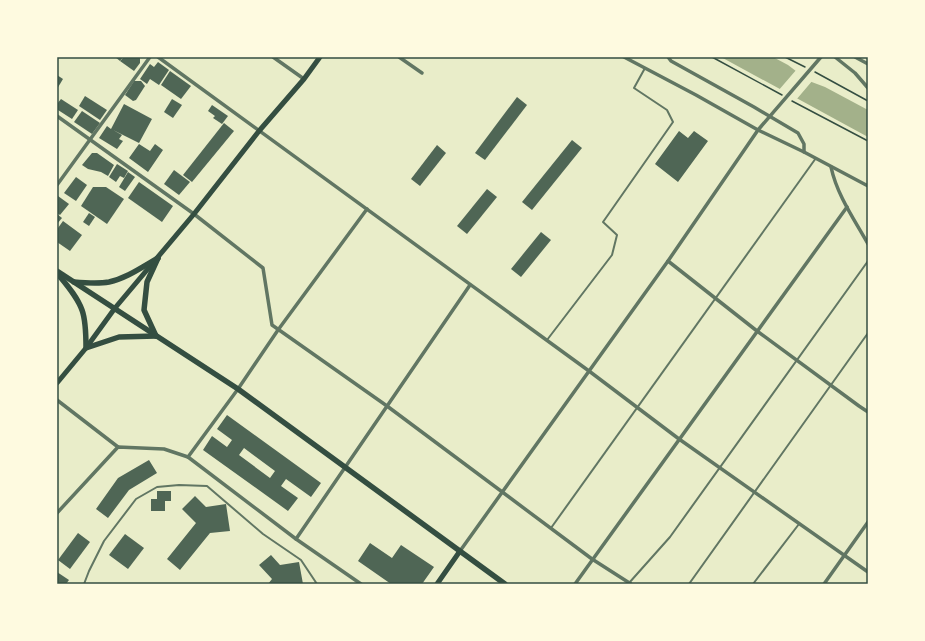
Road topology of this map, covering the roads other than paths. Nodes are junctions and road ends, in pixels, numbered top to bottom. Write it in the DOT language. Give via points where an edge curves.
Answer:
graph roads {
  1 [pos="150,57"];
  2 [pos="158,57"];
  3 [pos="273,57"];
  4 [pos="320,57"];
  5 [pos="400,57"];
  6 [pos="624,57"];
  7 [pos="668,57"];
  8 [pos="821,57"];
  9 [pos="835,57"];
  10 [pos="855,57"];
  11 [pos="868,64"];
  12 [pos="646,68"];
  13 [pos="422,73"];
  14 [pos="304,80"];
  15 [pos="868,88"];
  16 [pos="57,116"];
  17 [pos="758,130"];
  18 [pos="260,132"];
  19 [pos="90,139"];
  20 [pos="804,152"];
  21 [pos="816,158"];
  22 [pos="831,166"];
  23 [pos="57,185"];
  24 [pos="868,186"];
  25 [pos="846,206"];
  26 [pos="367,209"];
  27 [pos="194,214"];
  28 [pos="868,244"];
  29 [pos="158,258"];
  30 [pos="668,261"];
  31 [pos="868,261"];
  32 [pos="57,272"];
  33 [pos="74,282"];
  34 [pos="470,285"];
  35 [pos="716,298"];
  36 [pos="116,308"];
  37 [pos="278,330"];
  38 [pos="757,331"];
  39 [pos="868,333"];
  40 [pos="156,336"];
  41 [pos="546,340"];
  42 [pos="86,348"];
  43 [pos="797,360"];
  44 [pos="589,371"];
  45 [pos="57,383"];
  46 [pos="831,385"];
  47 [pos="238,389"];
  48 [pos="57,400"];
  49 [pos="387,406"];
  50 [pos="638,408"];
  51 [pos="868,412"];
  52 [pos="679,439"];
  53 [pos="118,447"];
  54 [pos="188,457"];
  55 [pos="345,467"];
  56 [pos="719,468"];
  57 [pos="502,492"];
  58 [pos="754,493"];
  59 [pos="57,512"];
  60 [pos="868,522"];
  61 [pos="799,524"];
  62 [pos="551,528"];
  63 [pos="296,539"];
  64 [pos="460,551"];
  65 [pos="844,556"];
  66 [pos="592,559"];
  67 [pos="868,572"];
  68 [pos="630,583"];
  69 [pos="84,584"];
  70 [pos="317,584"];
  71 [pos="361,584"];
  72 [pos="437,584"];
  73 [pos="505,584"];
  74 [pos="575,584"];
  75 [pos="689,584"];
  76 [pos="753,584"];
  77 [pos="824,584"];
  1 -- 19 [label="street"];
  2 -- 18 [label="street"];
  3 -- 14 [label="street"];
  4 -- 14 [label="main road"];
  5 -- 13 [label="street"];
  6 -- 12 [label="street"];
  7 -- 20 [label="street" via="798,133 804,144"];
  8 -- 17 [label="street"];
  9 -- 15 [label="street" via="855,73"];
  10 -- 11 [label="street"];
  12 -- 17 [label="street"];
  12 -- 41 [label="lane" via="634,88 666,110 673,122 603,222 617,235 612,255"];
  14 -- 18 [label="main road"];
  16 -- 19 [label="street"];
  17 -- 20 [label="street"];
  17 -- 30 [label="street"];
  18 -- 26 [label="street"];
  18 -- 27 [label="main road"];
  19 -- 23 [label="street"];
  19 -- 27 [label="street"];
  20 -- 21 [label="street"];
  21 -- 22 [label="street"];
  21 -- 35 [label="lane"];
  22 -- 24 [label="street"];
  22 -- 25 [label="street" via="834,181"];
  25 -- 28 [label="street"];
  25 -- 38 [label="street"];
  26 -- 34 [label="street"];
  26 -- 37 [label="street"];
  27 -- 29 [label="main road"];
  27 -- 37 [label="street" via="263,268 272,325"];
  29 -- 33 [label="main road" via="128,276 110,282"];
  29 -- 36 [label="main road"];
  29 -- 40 [label="main road" via="147,282 144,310"];
  30 -- 35 [label="street"];
  30 -- 44 [label="street"];
  31 -- 43 [label="lane"];
  32 -- 33 [label="main road"];
  32 -- 42 [label="main road" via="82,310"];
  33 -- 36 [label="main road"];
  34 -- 41 [label="street"];
  34 -- 49 [label="street"];
  35 -- 38 [label="street"];
  35 -- 50 [label="lane"];
  36 -- 40 [label="main road"];
  36 -- 42 [label="main road"];
  37 -- 47 [label="street"];
  37 -- 49 [label="street"];
  38 -- 43 [label="street"];
  38 -- 52 [label="street"];
  39 -- 46 [label="lane"];
  40 -- 42 [label="main road" via="119,337"];
  40 -- 47 [label="main road"];
  41 -- 44 [label="street"];
  42 -- 45 [label="main road"];
  43 -- 46 [label="street"];
  43 -- 56 [label="lane"];
  44 -- 50 [label="street"];
  44 -- 57 [label="street"];
  46 -- 51 [label="street"];
  46 -- 58 [label="lane"];
  47 -- 54 [label="street"];
  47 -- 55 [label="main road"];
  48 -- 53 [label="street"];
  49 -- 55 [label="street"];
  49 -- 57 [label="street"];
  50 -- 52 [label="street"];
  50 -- 62 [label="lane"];
  52 -- 56 [label="street"];
  52 -- 66 [label="street"];
  53 -- 54 [label="street" via="164,448"];
  53 -- 59 [label="street"];
  54 -- 63 [label="street"];
  55 -- 63 [label="street"];
  55 -- 64 [label="main road"];
  56 -- 58 [label="street"];
  56 -- 68 [label="lane" via="670,537"];
  57 -- 62 [label="street"];
  57 -- 64 [label="street"];
  58 -- 61 [label="street"];
  58 -- 75 [label="lane"];
  60 -- 65 [label="street"];
  61 -- 65 [label="street"];
  61 -- 76 [label="lane"];
  62 -- 66 [label="street"];
  63 -- 71 [label="street"];
  64 -- 72 [label="main road"];
  64 -- 73 [label="main road"];
  65 -- 67 [label="street"];
  65 -- 77 [label="street"];
  66 -- 68 [label="street"];
  66 -- 74 [label="street"];
  69 -- 70 [label="lane" via="104,541 136,498 157,487 179,485 207,486 263,534 301,560"];
}
